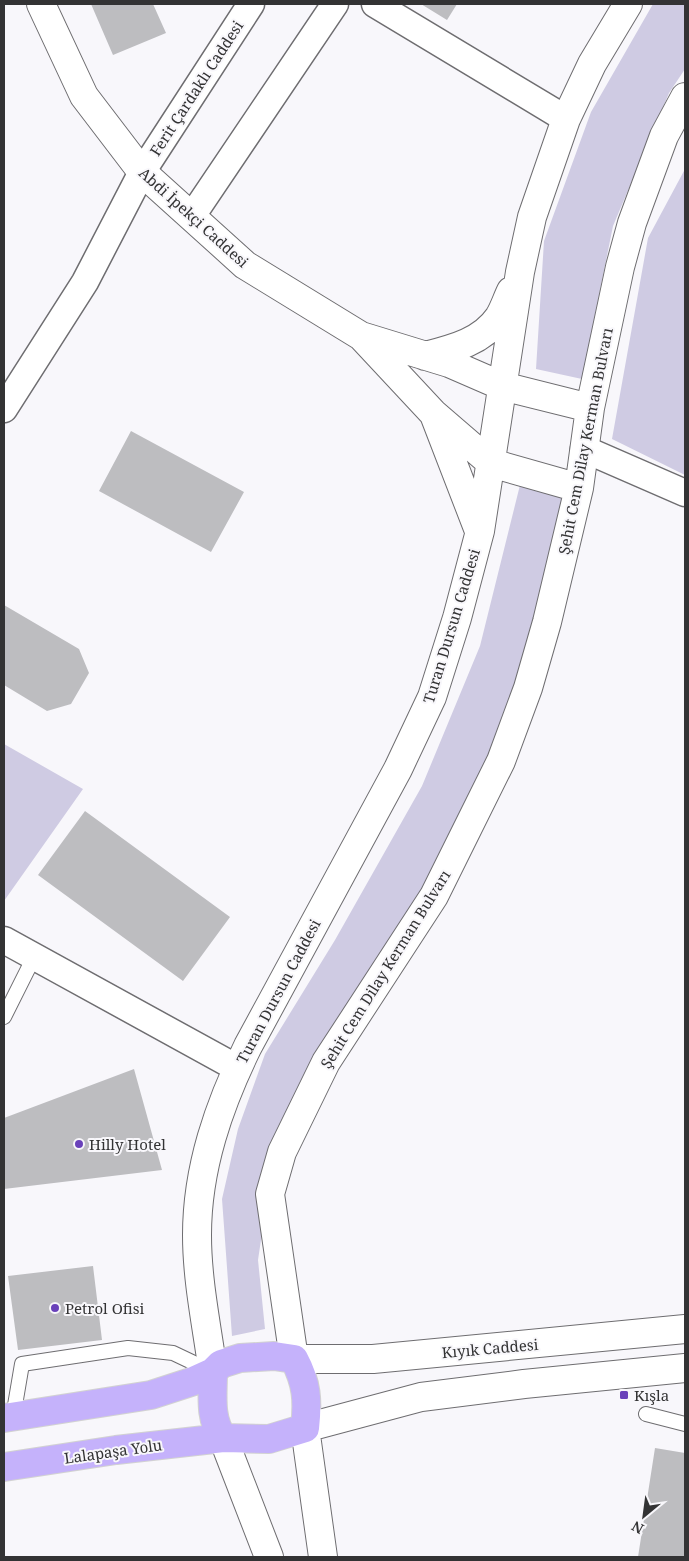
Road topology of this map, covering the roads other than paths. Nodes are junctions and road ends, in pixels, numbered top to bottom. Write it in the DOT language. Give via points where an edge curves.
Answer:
graph roads {
  1 [pos="41,4"];
  2 [pos="251,4"];
  3 [pos="334,4"];
  4 [pos="375,4"];
  5 [pos="628,4"];
  6 [pos="685,97"];
  7 [pos="566,119"];
  8 [pos="142,172"];
  9 [pos="192,216"];
  10 [pos="520,272"];
  11 [pos="361,336"];
  12 [pos="425,356"];
  13 [pos="502,386"];
  14 [pos="4,408"];
  15 [pos="590,408"];
  16 [pos="434,413"];
  17 [pos="584,450"];
  18 [pos="491,463"];
  19 [pos="579,488"];
  20 [pos="685,493"];
  21 [pos="480,531"];
  22 [pos="4,940"];
  23 [pos="34,957"];
  24 [pos="4,1017"];
  25 [pos="237,1068"];
  26 [pos="685,1329"];
  27 [pos="294,1359"];
  28 [pos="685,1368"];
  29 [pos="213,1372"];
  30 [pos="646,1414"];
  31 [pos="8,1417"];
  32 [pos="685,1424"];
  33 [pos="305,1428"];
  34 [pos="224,1438"];
  35 [pos="4,1467"];
  36 [pos="270,1557"];
  37 [pos="323,1557"];
  1 -- 8 [label="main road, Abdi İpekçi Caddesi" via="84,96"];
  2 -- 8 [label="street, Ferit Çardaklı Caddesi"];
  3 -- 9 [label="street"];
  4 -- 7 [label="street"];
  5 -- 7 [label="main road, Turan Dursun Caddesi" via="592,64"];
  6 -- 15 [label="main road, Şehit Cem Dilay Kerman Bulvarı" via="664,136 632,223"];
  7 -- 10 [label="main road, Turan Dursun Caddesi" via="532,217"];
  8 -- 9 [label="main road, Abdi İpekçi Caddesi"];
  8 -- 14 [label="street, Ferit Çardaklı Caddesi" via="85,282"];
  9 -- 11 [label="main road, Abdi İpekçi Caddesi" via="245,264"];
  10 -- 12 [label="main road" via="499,317 483,333 459,348"];
  10 -- 13 [label="main road, Turan Dursun Caddesi"];
  11 -- 12 [label="main road"];
  11 -- 16 [label="main road"];
  12 -- 13 [label="main road"];
  13 -- 15 [label="main road"];
  13 -- 18 [label="main road, Turan Dursun Caddesi"];
  15 -- 17 [label="main road, Şehit Cem Dilay Kerman Bulvarı"];
  16 -- 18 [label="main road"];
  16 -- 21 [label="main road"];
  17 -- 19 [label="main road, Şehit Cem Dilay Kerman Bulvarı"];
  17 -- 20 [label="street"];
  18 -- 19 [label="main road"];
  18 -- 21 [label="main road, Turan Dursun Caddesi"];
  19 -- 27 [label="main road, Şehit Cem Dilay Kerman Bulvarı" via="547,622 528,688 501,761 434,896 326,1062 282,1152 270,1194"];
  21 -- 25 [label="main road, Turan Dursun Caddesi" via="432,697 398,770"];
  22 -- 23 [label="street"];
  23 -- 24 [label="lane"];
  23 -- 25 [label="street"];
  25 -- 29 [label="main road, Turan Dursun Caddesi" via="206,1158 197,1235"];
  26 -- 27 [label="main road, Kıyık Caddesi" via="373,1359"];
  27 -- 29 [label="main road" via="274,1356 240,1358 221,1364"];
  27 -- 33 [label="main road" via="304,1377"];
  28 -- 33 [label="main road" via="421,1397"];
  29 -- 31 [label="main road" via="151,1395"];
  29 -- 31 [label="lane" via="173,1352 128,1348 22,1364"];
  29 -- 34 [label="main road" via="213,1417"];
  30 -- 32 [label="lane"];
  33 -- 34 [label="main road" via="269,1439"];
  33 -- 37 [label="main road"];
  34 -- 35 [label="main road, Lalapaşa Yolu"];
  34 -- 36 [label="main road"];
}
